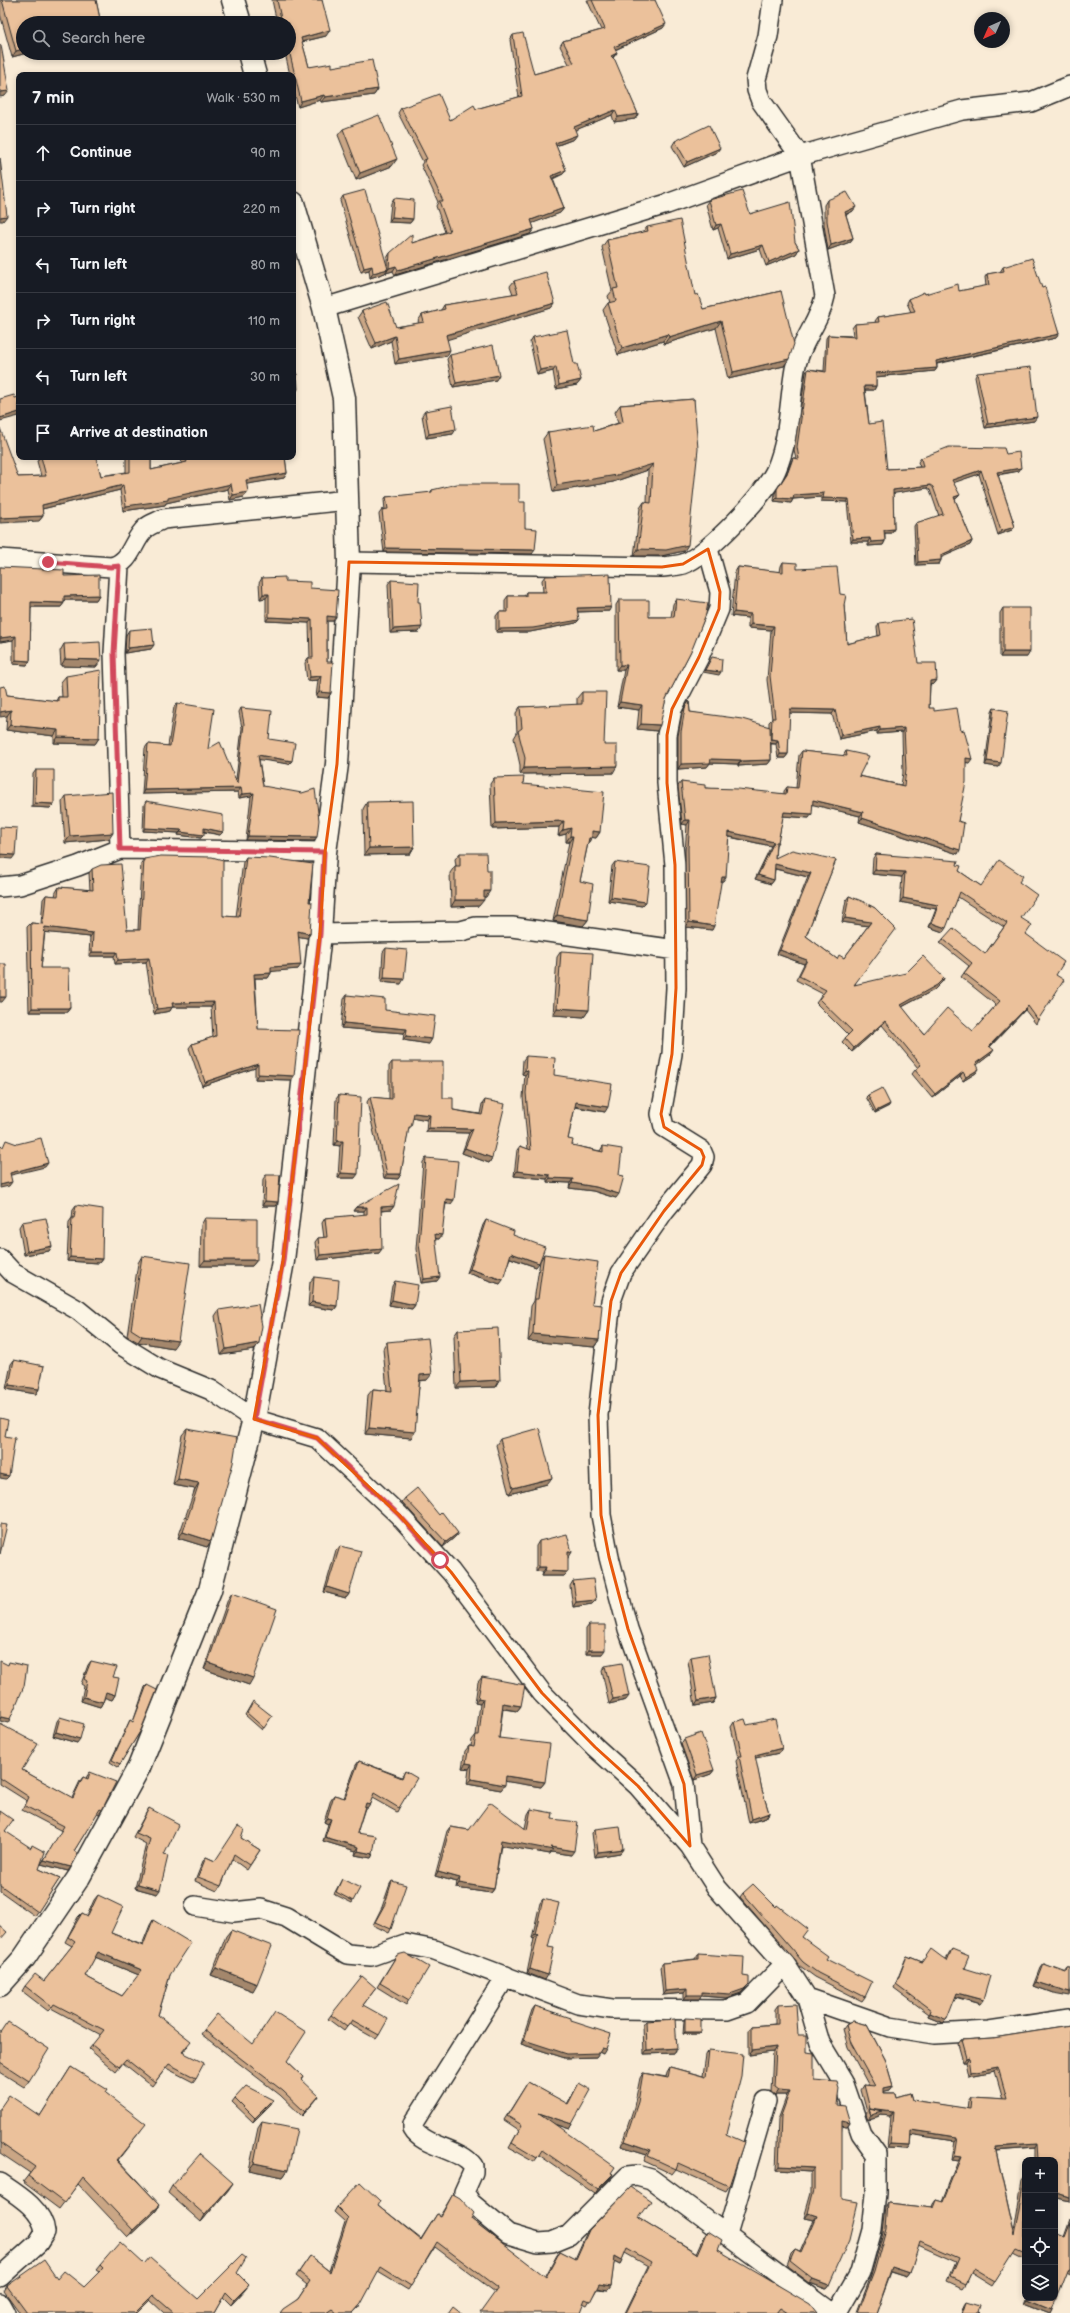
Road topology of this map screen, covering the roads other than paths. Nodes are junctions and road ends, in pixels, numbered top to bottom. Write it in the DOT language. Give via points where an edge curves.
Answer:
graph roads {
  1 [pos="233,0"];
  2 [pos="774,0"];
  3 [pos="238,16"];
  4 [pos="251,60"];
  5 [pos="254,72"];
  6 [pos="1070,86"];
  7 [pos="800,156"];
  8 [pos="296,213"];
  9 [pos="324,308"];
  10 [pos="348,500"];
  11 [pos="708,549"];
  12 [pos="0,559"];
  13 [pos="349,562"];
  14 [pos="119,566"];
  15 [pos="120,849"];
  16 [pos="324,852"];
  17 [pos="0,887"];
  18 [pos="320,934"];
  19 [pos="676,950"];
  20 [pos="0,1259"];
  21 [pos="7,1276"];
  22 [pos="254,1419"];
  23 [pos="690,1846"];
  24 [pos="195,1906"];
  25 [pos="785,1964"];
  26 [pos="506,1976"];
  27 [pos="0,1985"];
  28 [pos="807,1998"];
  29 [pos="1070,2019"];
  30 [pos="766,2101"];
  31 [pos="0,2183"];
  32 [pos="727,2234"];
  33 [pos="0,2277"];
  34 [pos="0,2304"];
  35 [pos="5,2313"];
  36 [pos="832,2313"];
  37 [pos="837,2313"];
  1 -- 3 [label="main road"];
  2 -- 7 [label="street" via="768,36 756,79 757,90 761,102"];
  4 -- 5 [label="main road"];
  6 -- 7 [label="street" via="1031,102 962,110"];
  7 -- 9 [label="street" via="667,204"];
  7 -- 11 [label="street" via="824,283 822,310 804,343 795,368 787,430 776,471 766,486"];
  8 -- 9 [label="main road"];
  9 -- 10 [label="main road" via="344,398"];
  10 -- 13 [label="main road"];
  10 -- 14 [label="street" via="163,519 147,526 139,535 132,552"];
  11 -- 13 [label="street" via="683,564 662,567"];
  11 -- 19 [label="street" via="720,592 719,609 699,657 672,709 667,735 667,783 675,866"];
  12 -- 14 [label="street"];
  13 -- 16 [label="main road" via="337,764"];
  14 -- 15 [label="street" via="114,653"];
  15 -- 16 [label="street"];
  15 -- 17 [label="street" via="20,885"];
  16 -- 18 [label="main road"];
  18 -- 19 [label="street" via="461,931 476,927 504,926"];
  18 -- 22 [label="main road" via="283,1261"];
  19 -- 23 [label="street" via="672,1054 661,1114 664,1127 701,1150 704,1157 702,1165 664,1211 622,1273 611,1301 598,1415 601,1515 609,1557 628,1629 684,1784"];
  20 -- 21 [label="street"];
  21 -- 22 [label="street" via="78,1310 121,1345 154,1365 211,1390"];
  22 -- 23 [label="street" via="317,1438 399,1515 451,1572 542,1692 595,1748 638,1786"];
  22 -- 27 [label="main road" via="210,1590 139,1767 79,1877 24,1958"];
  23 -- 25 [label="street" via="717,1888"];
  24 -- 26 [label="street" via="233,1912 261,1909 286,1917 347,1954 371,1956 405,1944 435,1950"];
  25 -- 26 [label="street" via="747,2003 727,2010 612,2009 578,2004"];
  25 -- 28 [label="street"];
  26 -- 32 [label="street" via="413,2124 413,2129 419,2136 465,2158 474,2166 474,2172 465,2187 465,2197 508,2234 538,2243 552,2242 569,2235 618,2184 628,2176 637,2175 650,2179"];
  28 -- 29 [label="street" via="890,2027 934,2034 989,2031"];
  28 -- 37 [label="street" via="820,2043 843,2081 861,2133 876,2154 876,2193 872,2230 860,2273"];
  30 -- 32 [label="street"];
  31 -- 33 [label="street" via="32,2207 44,2221 45,2232 38,2243"];
  32 -- 36 [label="street"];
  34 -- 35 [label="street"];
}
